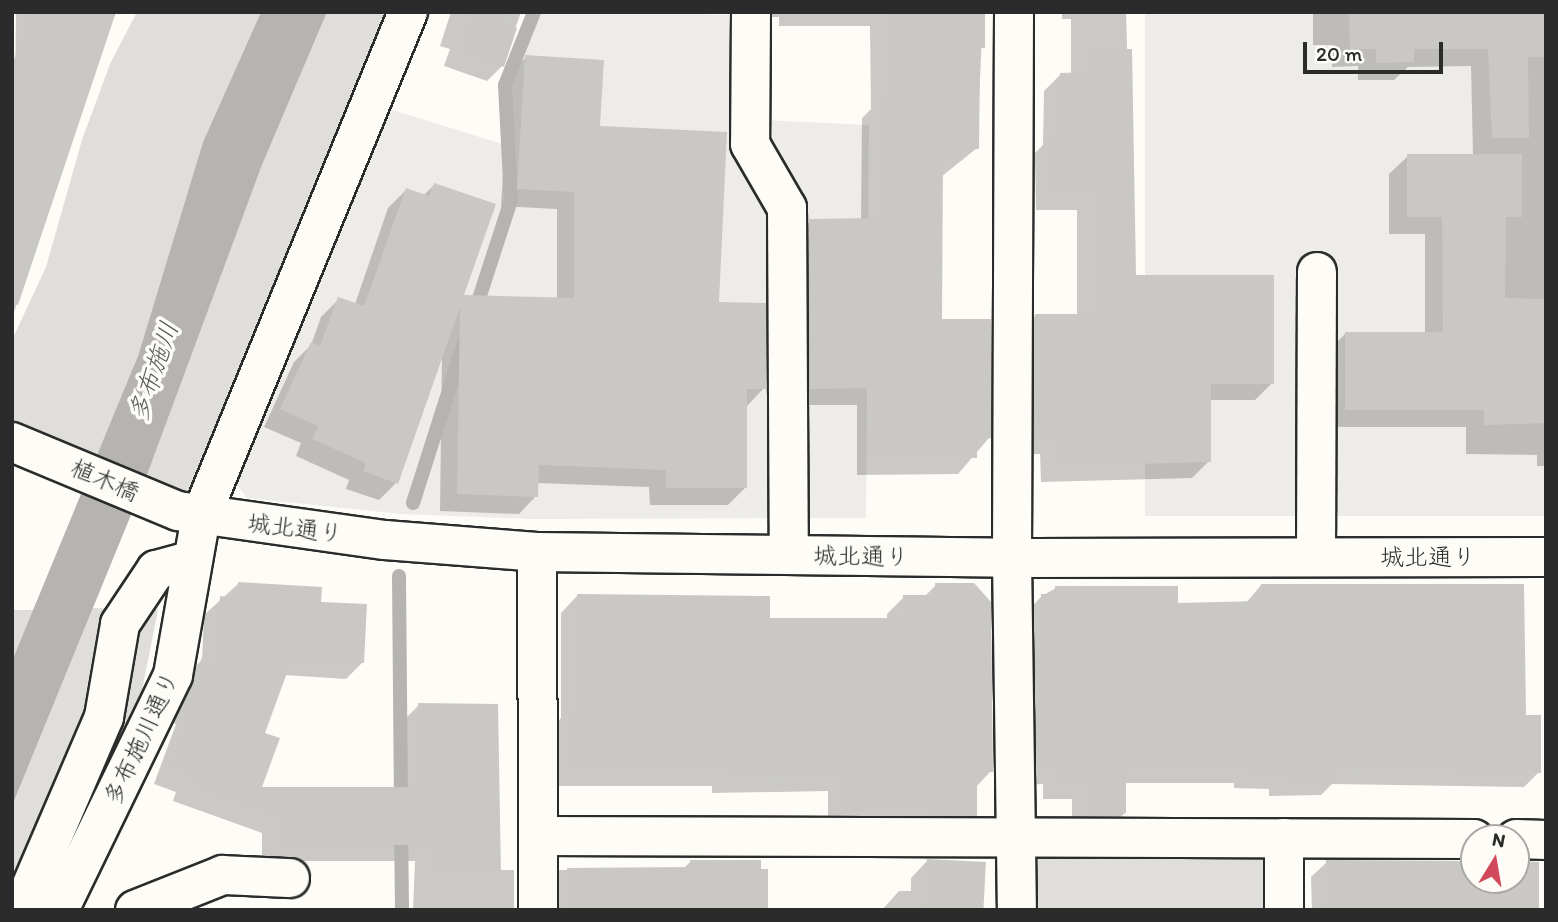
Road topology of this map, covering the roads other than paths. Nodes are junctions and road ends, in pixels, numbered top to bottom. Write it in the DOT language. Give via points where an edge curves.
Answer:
graph roads {
  1 [pos="408,12"];
  2 [pos="751,12"];
  3 [pos="1014,12"];
  4 [pos="1317,272"];
  5 [pos="21,446"];
  6 [pos="190,514"];
  7 [pos="537,552"];
  8 [pos="789,555"];
  9 [pos="1316,557"];
  10 [pos="1546,557"];
  11 [pos="1012,558"];
  12 [pos="194,560"];
  13 [pos="538,835"];
  14 [pos="1016,837"];
  15 [pos="1284,838"];
  16 [pos="1460,839"];
  17 [pos="290,878"];
  18 [pos="21,910"];
  19 [pos="59,910"];
  20 [pos="135,910"];
  21 [pos="537,910"];
  22 [pos="1017,910"];
  23 [pos="1284,910"];
  1 -- 6 [label="street, 多布施川通り"];
  2 -- 8 [label="street" via="750,144 787,208"];
  3 -- 11 [label="street"];
  4 -- 9 [label="street"];
  5 -- 6 [label="street, 植木橋"];
  6 -- 7 [label="street, 城北通り" via="385,540"];
  6 -- 12 [label="street, 多布施川通り"];
  7 -- 8 [label="street, 城北通り"];
  7 -- 13 [label="street"];
  8 -- 11 [label="street, 城北通り"];
  9 -- 10 [label="street, 城北通り"];
  9 -- 11 [label="street, 城北通り"];
  11 -- 14 [label="street"];
  12 -- 18 [label="street" via="156,570 120,624 104,717"];
  12 -- 19 [label="street, 多布施川通り" via="173,675"];
  13 -- 14 [label="street"];
  13 -- 21 [label="street"];
  14 -- 15 [label="street"];
  14 -- 22 [label="street"];
  15 -- 16 [label="street"];
  15 -- 23 [label="street"];
  17 -- 20 [label="street" via="223,875"];
}
